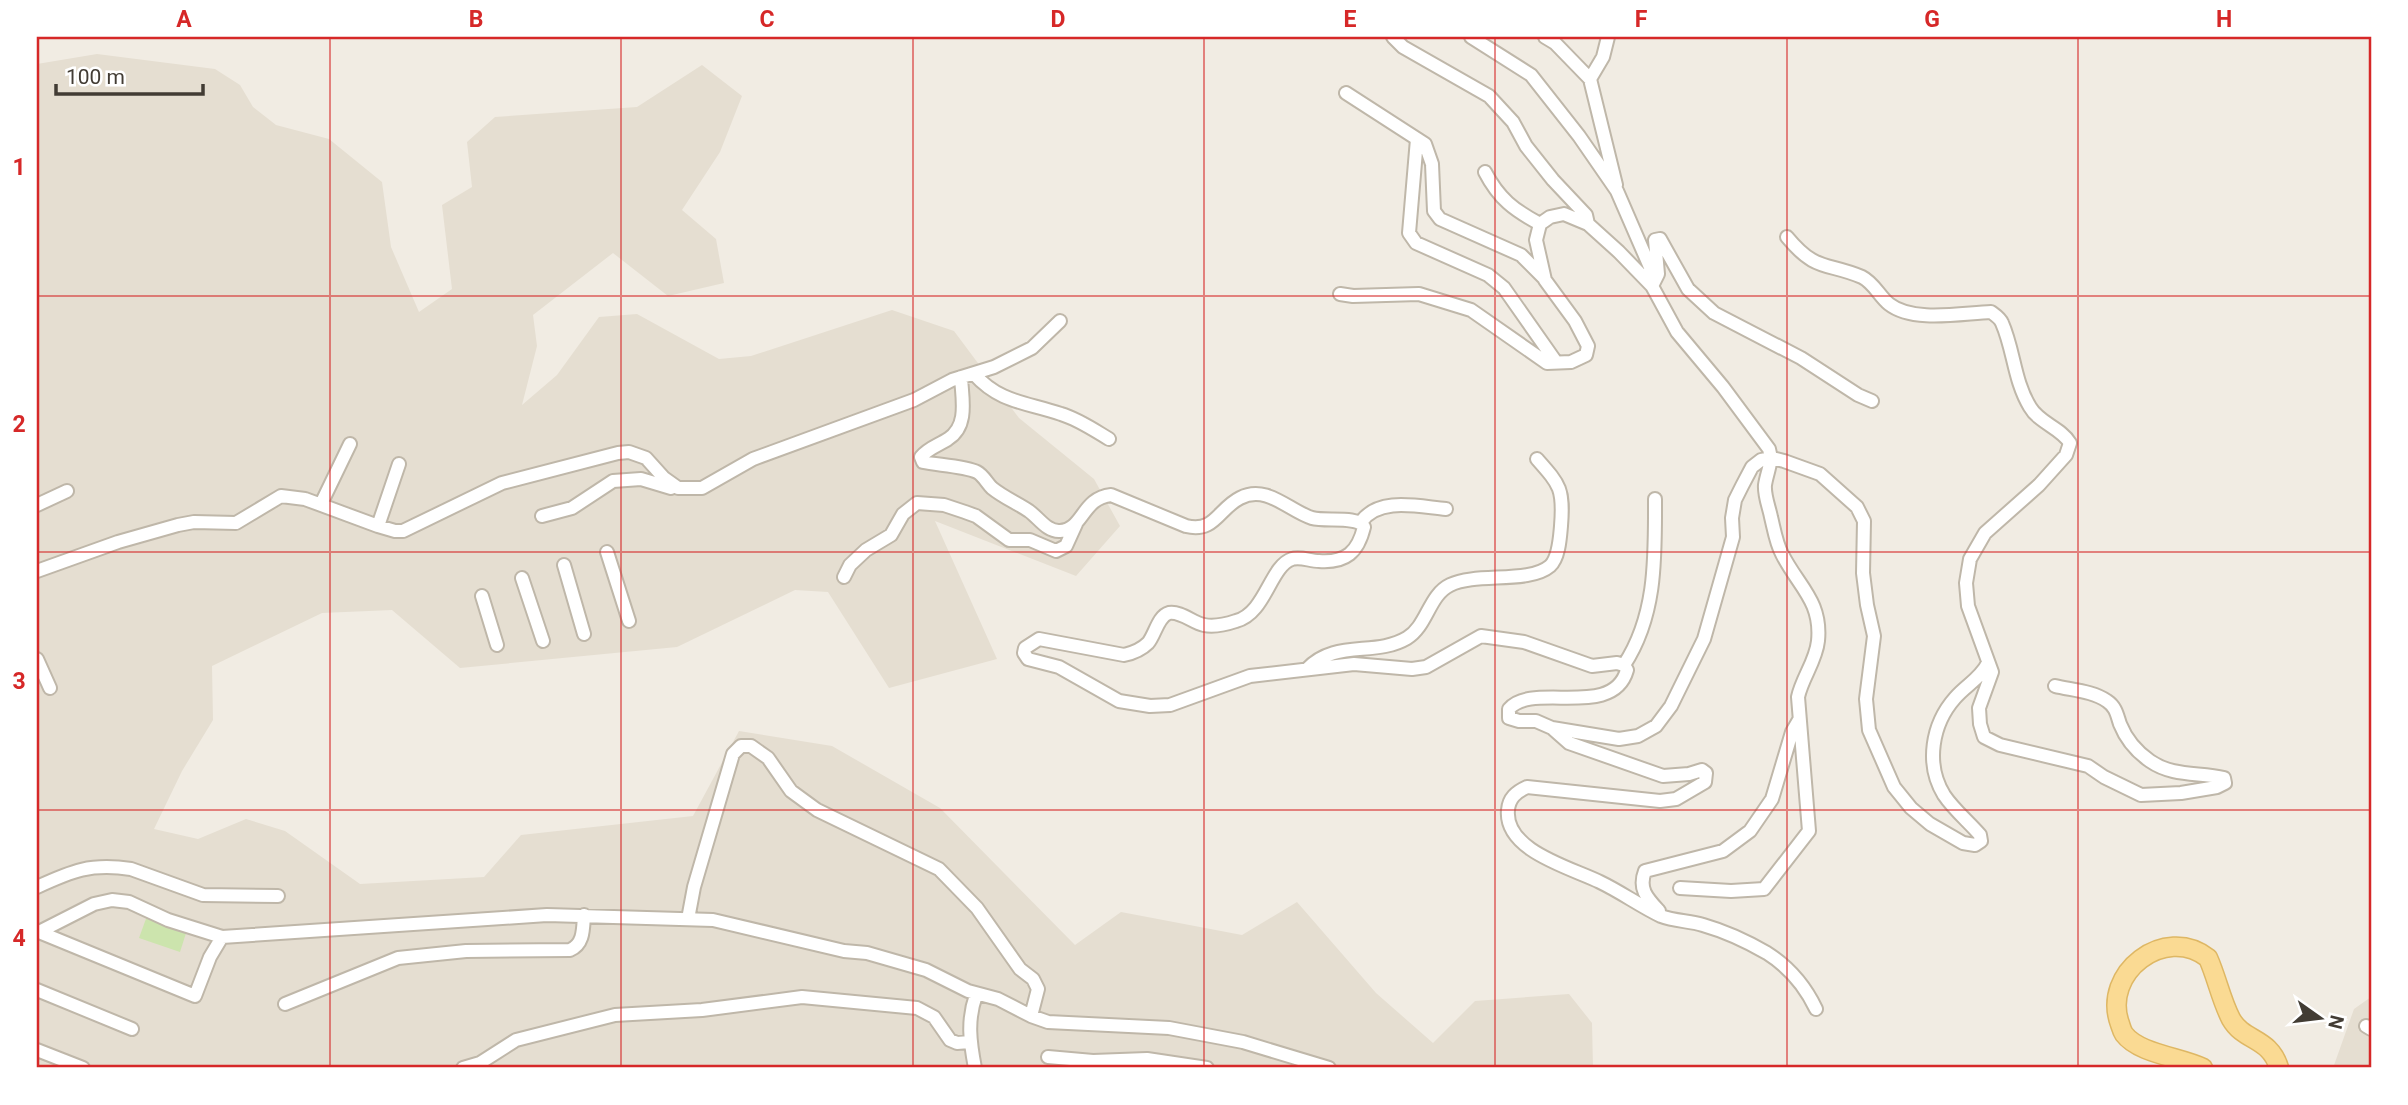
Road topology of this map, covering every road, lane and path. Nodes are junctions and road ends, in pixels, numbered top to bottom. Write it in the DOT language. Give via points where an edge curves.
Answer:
graph roads {
  1 [pos="1393,37"];
  2 [pos="1471,37"];
  3 [pos="1545,37"];
  4 [pos="1608,37"];
  5 [pos="1590,79"];
  6 [pos="1346,93"];
  7 [pos="1417,139"];
  8 [pos="1485,172"];
  9 [pos="1618,191"];
  10 [pos="1540,225"];
  11 [pos="1588,225"];
  12 [pos="1787,237"];
  13 [pos="1545,280"];
  14 [pos="1652,286"];
  15 [pos="1340,294"];
  16 [pos="1060,321"];
  17 [pos="1556,362"];
  18 [pos="967,375"];
  19 [pos="1872,401"];
  20 [pos="1109,439"];
  21 [pos="351,444"];
  22 [pos="1772,458"];
  23 [pos="1536,459"];
  24 [pos="399,464"];
  25 [pos="678,488"];
  26 [pos="67,491"];
  27 [pos="1655,499"];
  28 [pos="321,504"];
  29 [pos="37,505"];
  30 [pos="1446,509"];
  31 [pos="542,516"];
  32 [pos="1361,522"];
  33 [pos="1076,523"];
  34 [pos="378,526"];
  35 [pos="607,552"];
  36 [pos="564,565"];
  37 [pos="37,571"];
  38 [pos="844,577"];
  39 [pos="522,578"];
  40 [pos="482,596"];
  41 [pos="629,621"];
  42 [pos="584,634"];
  43 [pos="543,641"];
  44 [pos="497,645"];
  45 [pos="37,659"];
  46 [pos="1988,663"];
  47 [pos="1624,665"];
  48 [pos="1307,669"];
  49 [pos="2055,686"];
  50 [pos="50,688"];
  51 [pos="1799,720"];
  52 [pos="1552,728"];
  53 [pos="37,887"];
  54 [pos="1680,888"];
  55 [pos="278,896"];
  56 [pos="584,915"];
  57 [pos="1664,917"];
  58 [pos="688,919"];
  59 [pos="38,933"];
  60 [pos="222,937"];
  61 [pos="37,990"];
  62 [pos="976,995"];
  63 [pos="285,1004"];
  64 [pos="1816,1009"];
  65 [pos="1031,1016"];
  66 [pos="132,1029"];
  67 [pos="970,1042"];
  68 [pos="37,1050"];
  69 [pos="1048,1057"];
  70 [pos="83,1068"];
  71 [pos="463,1068"];
  72 [pos="975,1068"];
  73 [pos="1207,1068"];
  74 [pos="1329,1068"];
  75 [pos="2203,1068"];
  76 [pos="2279,1068"];
  1 -- 11 [label="street" via="1489,96 1586,215"];
  2 -- 9 [label="street" via="1531,75"];
  3 -- 5 [label="street"];
  4 -- 5 [label="street"];
  5 -- 9 [label="street"];
  6 -- 7 [label="street"];
  7 -- 13 [label="street" via="1425,144 1432,164 1434,211 1440,219 1521,255"];
  7 -- 17 [label="street" via="1409,233 1416,243 1488,275 1504,288"];
  8 -- 10 [label="street" via="1514,210"];
  9 -- 14 [label="street" via="1650,267"];
  10 -- 11 [label="street" via="1564,214"];
  10 -- 13 [label="street" via="1536,240"];
  11 -- 14 [label="street"];
  12 -- 46 [label="street" via="1816,264 1866,279 1890,305 1906,312 1929,316 1991,312 2001,320 2029,407 2070,443 2066,455 2039,485 1984,533 1970,559 1968,606"];
  13 -- 17 [label="street" via="1588,346 1586,355"];
  14 -- 19 [label="street" via="1658,274 1654,240 1660,239 1688,289 1714,313"];
  14 -- 22 [label="street" via="1677,332 1723,387"];
  15 -- 17 [label="street" via="1419,295 1445,301 1471,310 1547,363"];
  16 -- 18 [label="street" via="1032,348"];
  18 -- 20 [label="street" via="1001,396 1064,414"];
  18 -- 25 [label="street" via="914,400 753,459 702,488"];
  18 -- 33 [label="street" via="961,424 952,436 926,451 920,457 923,462 976,471 992,488 1055,531 1065,531"];
  21 -- 28 [label="street"];
  22 -- 46 [label="street" via="1820,474 1857,507 1864,521 1863,573 1874,636 1866,699 1869,730 1894,787 1910,808 1963,843 1975,845 1981,841 1980,835 1943,793 1933,746 1938,722"];
  22 -- 51 [label="street" via="1764,488 1776,536 1786,562 1814,604 1819,622 1814,660 1798,697"];
  22 -- 52 [label="street" via="1752,467 1735,500 1733,537 1704,639 1656,726 1619,739"];
  23 -- 48 [label="street" via="1562,494 1561,528 1550,566 1534,573 1452,584 1406,638 1389,646 1317,658"];
  24 -- 34 [label="street"];
  25 -- 31 [label="street" via="641,479 621,480 572,508"];
  25 -- 34 [label="street" via="646,458 618,453 502,483 403,531"];
  26 -- 29 [label="street"];
  27 -- 47 [label="street" via="1648,611 1637,646"];
  28 -- 34 [label="street"];
  28 -- 37 [label="street" via="281,496 236,523 178,525"];
  30 -- 32 [label="street" via="1399,505 1376,509"];
  32 -- 33 [label="street" via="1309,517 1275,497 1256,495 1242,496 1198,529 1111,495 1091,503"];
  32 -- 48 [label="street" via="1360,542 1351,554 1321,561 1289,560 1250,616 1203,625 1168,613 1148,643 1124,655 1039,639 1024,653 1028,659 1059,667 1119,701 1150,706 1170,705 1250,676"];
  33 -- 38 [label="street" via="1066,546 1056,551 1030,540 1009,540 965,512 917,503 903,514 891,535 850,565"];
  35 -- 41 [label="street"];
  36 -- 42 [label="street"];
  39 -- 43 [label="street"];
  40 -- 44 [label="street"];
  45 -- 50 [label="street"];
  46 -- 49 [label="street" via="1992,672 1979,708 1984,737 2088,766 2141,795 2181,793 2225,783 2224,778 2167,771 2151,762 2134,748 2108,701"];
  47 -- 48 [label="street" via="1592,666 1524,642 1481,636 1426,667 1354,664"];
  47 -- 52 [label="street" via="1624,678 1609,691 1589,697 1514,702 1508,709 1509,718"];
  51 -- 54 [label="street" via="1810,831 1764,889"];
  51 -- 57 [label="street" via="1772,799 1750,831 1723,851 1645,871 1643,893"];
  52 -- 57 [label="street" via="1569,743 1663,776 1706,773 1705,782 1676,799 1527,787 1509,802 1507,818 1529,847 1554,864 1603,883"];
  53 -- 55 [label="street" via="79,869 120,867 204,895"];
  56 -- 58 [label="street"];
  56 -- 60 [label="street"];
  56 -- 63 [label="street" via="581,940 570,950 446,951 398,958"];
  57 -- 64 [label="street" via="1704,925 1768,954 1806,989"];
  58 -- 62 [label="street" via="713,920 867,953 926,970"];
  58 -- 65 [label="street" via="733,754 741,746 751,746 768,758 791,790 817,810 939,869 1033,979 1038,989"];
  59 -- 60 [label="street" via="94,904 112,900 129,902"];
  59 -- 60 [label="street" via="195,996"];
  61 -- 66 [label="street"];
  62 -- 65 [label="street" via="998,999"];
  62 -- 67 [label="street" via="970,1012"];
  65 -- 74 [label="street" via="1048,1022 1180,1030 1243,1042"];
  67 -- 71 [label="street" via="950,1040 934,1017 917,1008 802,997 615,1015 516,1040 480,1063"];
  67 -- 72 [label="street"];
  68 -- 70 [label="street"];
  69 -- 73 [label="street" via="1147,1059"];
  75 -- 76 [label="main road" via="2146,1049 2124,1034 2115,1010 2116,992 2127,974 2139,960 2160,948 2182,946 2208,958 2232,1020 2275,1054"];
}
